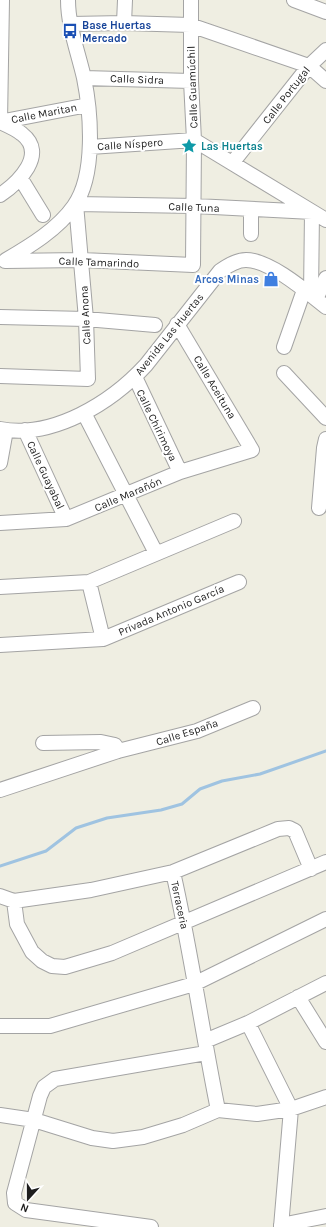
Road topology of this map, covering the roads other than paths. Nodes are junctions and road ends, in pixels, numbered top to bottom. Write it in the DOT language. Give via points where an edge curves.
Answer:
graph roads {
  1 [pos="2,0"];
  2 [pos="68,0"];
  3 [pos="125,0"];
  4 [pos="191,0"];
  5 [pos="294,0"];
  6 [pos="326,12"];
  7 [pos="124,23"];
  8 [pos="71,24"];
  9 [pos="190,25"];
  10 [pos="326,50"];
  11 [pos="309,66"];
  12 [pos="84,78"];
  13 [pos="191,81"];
  14 [pos="326,81"];
  15 [pos="88,105"];
  16 [pos="0,122"];
  17 [pos="194,140"];
  18 [pos="90,147"];
  19 [pos="234,162"];
  20 [pos="21,179"];
  21 [pos="0,195"];
  22 [pos="76,204"];
  23 [pos="195,206"];
  24 [pos="251,210"];
  25 [pos="312,212"];
  26 [pos="43,215"];
  27 [pos="326,220"];
  28 [pos="252,234"];
  29 [pos="82,260"];
  30 [pos="2,262"];
  31 [pos="326,278"];
  32 [pos="314,298"];
  33 [pos="0,317"];
  34 [pos="86,319"];
  35 [pos="177,324"];
  36 [pos="155,325"];
  37 [pos="284,347"];
  38 [pos="284,373"];
  39 [pos="0,376"];
  40 [pos="135,377"];
  41 [pos="84,413"];
  42 [pos="326,418"];
  43 [pos="3,429"];
  44 [pos="26,430"];
  45 [pos="326,439"];
  46 [pos="252,450"];
  47 [pos="0,463"];
  48 [pos="180,472"];
  49 [pos="126,496"];
  50 [pos="319,508"];
  51 [pos="66,519"];
  52 [pos="234,521"];
  53 [pos="0,523"];
  54 [pos="156,553"];
  55 [pos="89,582"];
  56 [pos="239,582"];
  57 [pos="0,587"];
  58 [pos="103,639"];
  59 [pos="0,645"];
  60 [pos="253,708"];
  61 [pos="44,743"];
  62 [pos="118,751"];
  63 [pos="0,790"];
  64 [pos="326,862"];
  65 [pos="310,869"];
  66 [pos="173,872"];
  67 [pos="0,896"];
  68 [pos="14,900"];
  69 [pos="326,919"];
  70 [pos="185,924"];
  71 [pos="326,983"];
  72 [pos="194,984"];
  73 [pos="298,997"];
  74 [pos="248,1023"];
  75 [pos="0,1026"];
  76 [pos="326,1042"];
  77 [pos="206,1047"];
  78 [pos="326,1096"];
  79 [pos="291,1109"];
  80 [pos="218,1110"];
  81 [pos="0,1115"];
  82 [pos="34,1120"];
  83 [pos="326,1216"];
  84 [pos="281,1226"];
  85 [pos="151,1227"];
  1 -- 16 [label="street"];
  2 -- 8 [label="street"];
  3 -- 7 [label="street"];
  4 -- 9 [label="street, Calle Guamúchil"];
  5 -- 6 [label="street"];
  7 -- 8 [label="street"];
  7 -- 9 [label="street"];
  8 -- 12 [label="street"];
  9 -- 11 [label="street"];
  9 -- 13 [label="street, Calle Guamúchil"];
  10 -- 11 [label="street, Calle Portugal"];
  11 -- 14 [label="street"];
  11 -- 19 [label="street, Calle Portugal"];
  12 -- 13 [label="street, Calle Sidra"];
  12 -- 15 [label="street"];
  13 -- 17 [label="street, Calle Guamúchil"];
  15 -- 16 [label="street, Calle Maritan"];
  15 -- 18 [label="street"];
  16 -- 20 [label="street" via="22,134 30,142 30,165"];
  17 -- 18 [label="street, Calle Níspero"];
  17 -- 19 [label="street, Calle Guamúchil"];
  17 -- 23 [label="street"];
  18 -- 22 [label="street" via="88,168"];
  19 -- 25 [label="street, Calle Guamúchil"];
  20 -- 21 [label="street"];
  20 -- 26 [label="street"];
  22 -- 23 [label="street, Calle Tuna"];
  22 -- 29 [label="street, Calle Anona"];
  22 -- 30 [label="street" via="54,227 30,246"];
  23 -- 24 [label="street, Calle Tuna"];
  23 -- 29 [label="street, Calle Tamarindo" via="193,265"];
  24 -- 25 [label="street, Calle Tuna"];
  24 -- 28 [label="street"];
  25 -- 27 [label="street, Calle Guamúchil"];
  25 -- 32 [label="street"];
  29 -- 30 [label="street, Calle Tamarindo"];
  29 -- 34 [label="street, Calle Anona"];
  31 -- 32 [label="street"];
  32 -- 35 [label="street, Avenida Las Huertas" via="270,268 245,260 220,271"];
  32 -- 37 [label="street"];
  33 -- 34 [label="street"];
  34 -- 36 [label="street"];
  34 -- 39 [label="street, Calle Anona" via="88,378"];
  35 -- 40 [label="street, Avenida Las Huertas"];
  35 -- 46 [label="street, Calle Aceituna"];
  38 -- 42 [label="street"];
  40 -- 41 [label="street, Avenida Las Huertas"];
  40 -- 48 [label="street, Calle Chirimoya"];
  41 -- 44 [label="street, Avenida Las Huertas" via="56,426"];
  41 -- 49 [label="street"];
  43 -- 44 [label="street, Avenida Las Huertas"];
  43 -- 47 [label="street"];
  44 -- 51 [label="street, Calle Guayabal"];
  45 -- 50 [label="street"];
  46 -- 48 [label="street, Calle Marañón"];
  48 -- 49 [label="street, Calle Marañón"];
  49 -- 51 [label="street, Calle Marañón"];
  49 -- 54 [label="street"];
  51 -- 53 [label="street, Calle Marañón"];
  52 -- 54 [label="street"];
  54 -- 55 [label="street"];
  55 -- 57 [label="street"];
  55 -- 58 [label="street"];
  56 -- 58 [label="street, Privada Antonio García"];
  58 -- 59 [label="street, Privada Antonio García"];
  60 -- 62 [label="street, Calle España" via="197,731"];
  61 -- 62 [label="street" via="101,742 115,745"];
  62 -- 63 [label="street, Calle España"];
  64 -- 65 [label="street"];
  65 -- 66 [label="street" via="295,831 289,828 278,829"];
  65 -- 70 [label="street"];
  66 -- 68 [label="street, Terraceria" via="91,890"];
  66 -- 70 [label="street, Terraceria"];
  67 -- 68 [label="street, Terraceria"];
  68 -- 70 [label="street" via="17,924 24,940 32,952 52,966 65,967 112,953"];
  69 -- 72 [label="street"];
  70 -- 72 [label="street, Terraceria"];
  71 -- 73 [label="street"];
  72 -- 75 [label="street" via="50,1026"];
  72 -- 77 [label="street, Terraceria"];
  73 -- 74 [label="street"];
  73 -- 76 [label="street"];
  74 -- 77 [label="street"];
  74 -- 79 [label="street"];
  77 -- 80 [label="street, Terraceria"];
  77 -- 82 [label="street" via="55,1079 44,1087"];
  78 -- 79 [label="street"];
  79 -- 80 [label="street" via="257,1114"];
  79 -- 84 [label="street"];
  80 -- 82 [label="street" via="183,1125 142,1137 113,1141 92,1138"];
  81 -- 82 [label="street"];
  82 -- 85 [label="street" via="14,1193 15,1203 26,1210"];
  83 -- 84 [label="street"];
}
